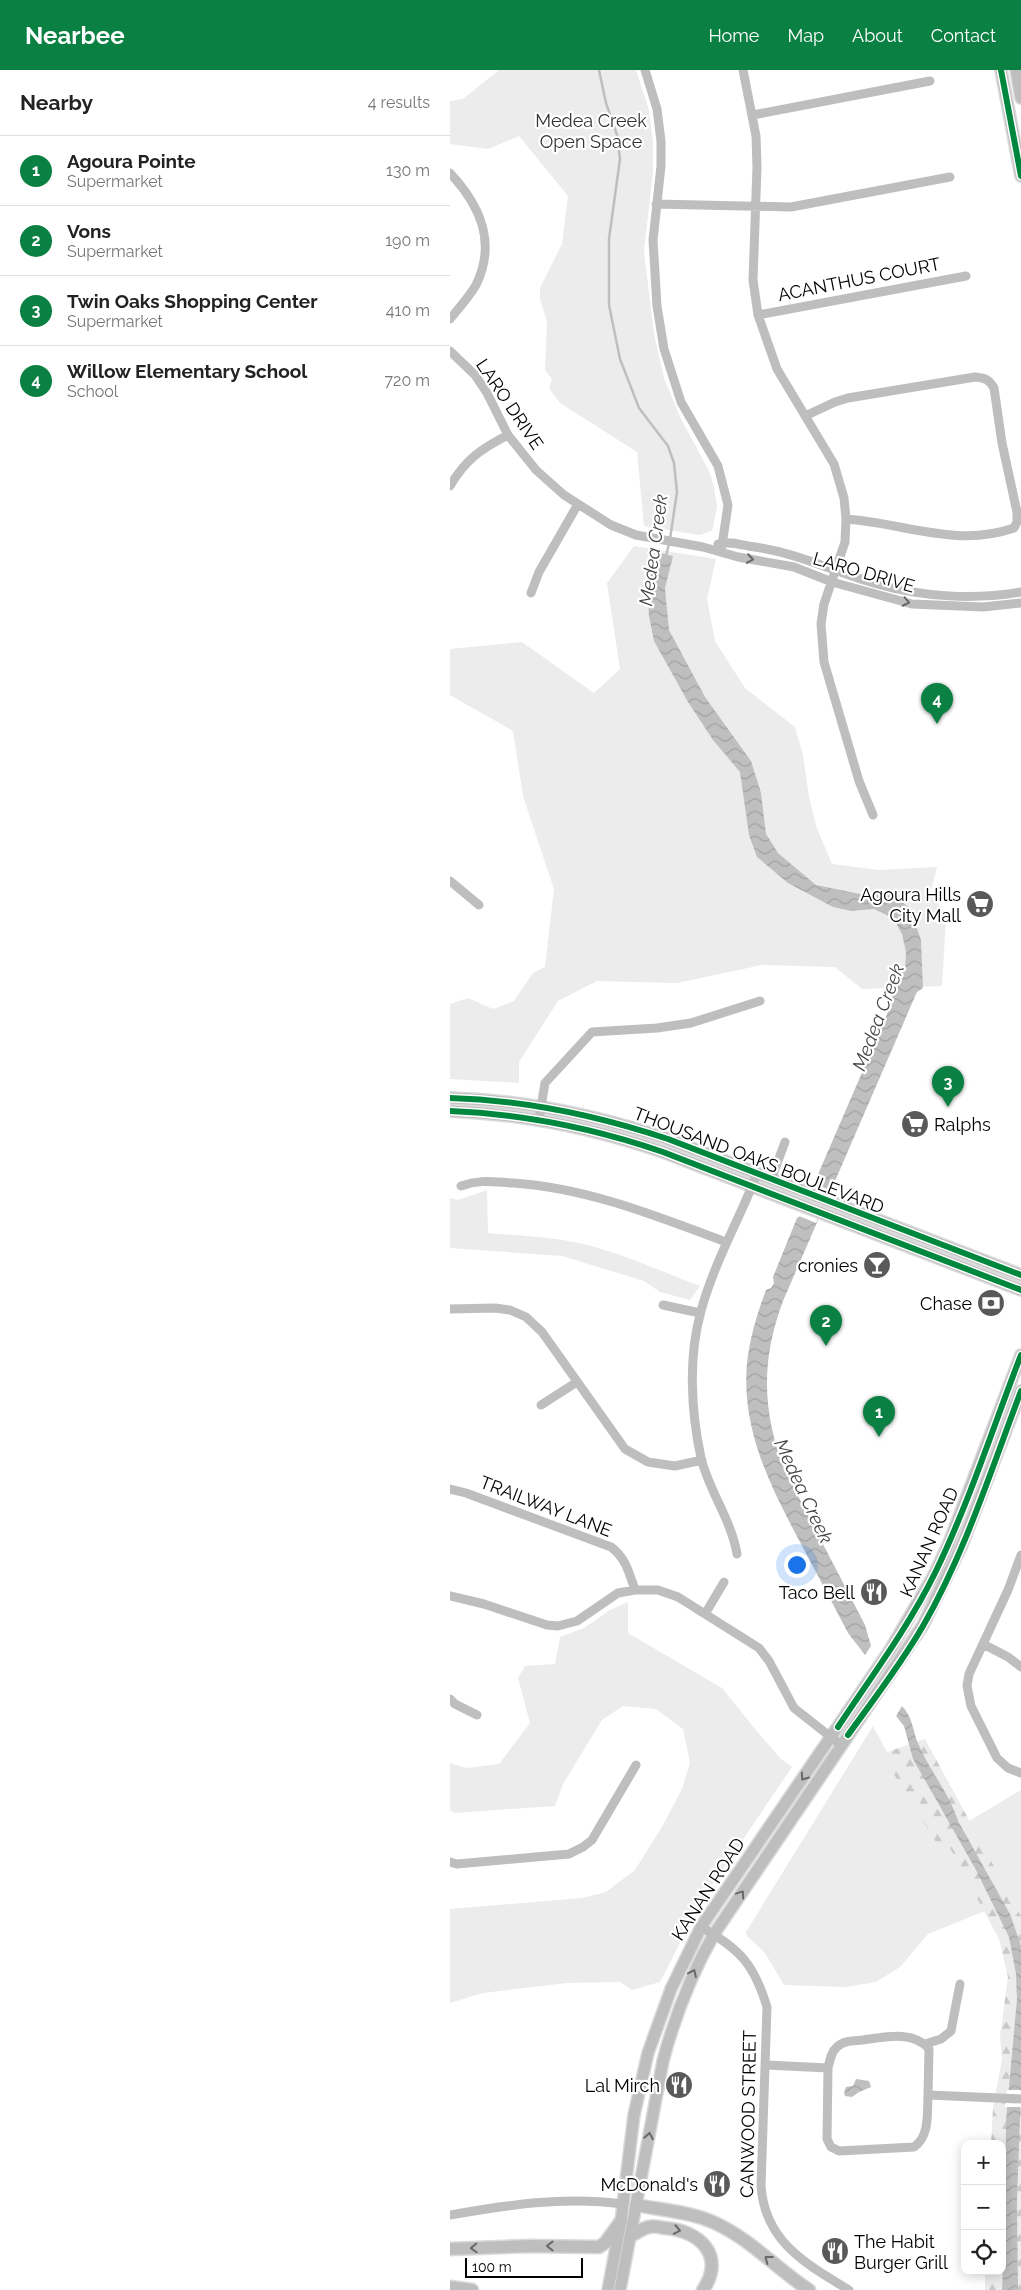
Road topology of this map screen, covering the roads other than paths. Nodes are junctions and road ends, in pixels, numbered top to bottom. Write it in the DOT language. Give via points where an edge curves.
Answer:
graph roads {
  1 [pos="645,70"];
  2 [pos="743,70"];
  3 [pos="1001,70"];
  4 [pos="1016,70"];
  5 [pos="930,81"];
  6 [pos="1021,98"];
  7 [pos="753,115"];
  8 [pos="450,173"];
  9 [pos="1021,176"];
  10 [pos="950,178"];
  11 [pos="656,204"];
  12 [pos="756,208"];
  13 [pos="966,276"];
  14 [pos="758,315"];
  15 [pos="450,319"];
  16 [pos="450,351"];
  17 [pos="805,416"];
  18 [pos="508,435"];
  19 [pos="450,486"];
  20 [pos="578,504"];
  21 [pos="846,519"];
  22 [pos="721,547"];
  23 [pos="836,569"];
  24 [pos="832,582"];
  25 [pos="1021,592"];
  26 [pos="531,593"];
  27 [pos="990,596"];
  28 [pos="1021,603"];
  29 [pos="929,605"];
  30 [pos="873,815"];
  31 [pos="450,882"];
  32 [pos="479,905"];
  33 [pos="760,1001"];
  34 [pos="450,1098"];
  35 [pos="540,1106"];
  36 [pos="450,1112"];
  37 [pos="539,1119"];
  38 [pos="785,1142"];
  39 [pos="757,1174"];
  40 [pos="772,1180"];
  41 [pos="460,1186"];
  42 [pos="752,1186"];
  43 [pos="726,1242"];
  44 [pos="1021,1275"];
  45 [pos="1021,1290"];
  46 [pos="663,1306"];
  47 [pos="450,1309"];
  48 [pos="700,1313"];
  49 [pos="1021,1354"];
  50 [pos="577,1382"];
  51 [pos="1021,1392"];
  52 [pos="541,1405"];
  53 [pos="702,1460"];
  54 [pos="450,1489"];
  55 [pos="736,1554"];
  56 [pos="1021,1555"];
  57 [pos="724,1582"];
  58 [pos="635,1590"];
  59 [pos="450,1596"];
  60 [pos="705,1614"];
  61 [pos="983,1644"];
  62 [pos="1021,1668"];
  63 [pos="450,1699"];
  64 [pos="477,1715"];
  65 [pos="832,1737"];
  66 [pos="841,1745"];
  67 [pos="636,1765"];
  68 [pos="1019,1772"];
  69 [pos="450,1862"];
  70 [pos="701,1927"];
  71 [pos="714,1934"];
  72 [pos="960,1984"];
  73 [pos="925,2044"];
  74 [pos="766,2065"];
  75 [pos="828,2068"];
  76 [pos="928,2095"];
  77 [pos="1021,2099"];
  78 [pos="623,2204"];
  79 [pos="636,2205"];
  80 [pos="450,2215"];
  81 [pos="620,2221"];
  82 [pos="631,2236"];
  83 [pos="450,2249"];
  84 [pos="450,2286"];
  85 [pos="472,2290"];
  86 [pos="608,2290"];
  87 [pos="620,2290"];
  88 [pos="704,2290"];
  89 [pos="809,2290"];
  90 [pos="849,2290"];
  1 -- 11 [label="street" via="657,108 661,141"];
  2 -- 7 [label="street"];
  3 -- 9 [label="main road"];
  4 -- 6 [label="main road"];
  5 -- 7 [label="street"];
  7 -- 12 [label="street"];
  8 -- 15 [label="street" via="466,190 479,212 486,243 475,286"];
  10 -- 12 [label="street" via="802,206"];
  11 -- 12 [label="street"];
  11 -- 22 [label="street" via="654,267 664,349 681,402 718,466 728,505"];
  12 -- 14 [label="street" via="753,280"];
  13 -- 14 [label="street, ACANTHUS COURT"];
  14 -- 17 [label="street" via="777,369"];
  16 -- 18 [label="street, LARO DRIVE" via="475,375"];
  17 -- 21 [label="street" via="834,464 844,498"];
  17 -- 21 [label="street" via="848,398 975,377 990,381 994,388 1017,512 1014,528 989,534 940,535 870,520"];
  18 -- 19 [label="street" via="483,448 461,467"];
  18 -- 20 [label="street, LARO DRIVE" via="549,483"];
  20 -- 22 [label="street, LARO DRIVE" via="636,535 703,547"];
  20 -- 26 [label="street" via="539,572"];
  21 -- 23 [label="street" via="845,542"];
  22 -- 23 [label="street, LARO DRIVE" via="768,548"];
  22 -- 24 [label="street, LARO DRIVE, one-way" via="794,567"];
  23 -- 24 [label="street"];
  23 -- 27 [label="street, LARO DRIVE" via="898,589"];
  24 -- 29 [label="street, LARO DRIVE, one-way" via="868,594"];
  24 -- 30 [label="street" via="821,624 824,662 859,781"];
  25 -- 27 [label="street, LARO DRIVE"];
  27 -- 29 [label="street, LARO DRIVE" via="978,601 935,600"];
  28 -- 29 [label="street, LARO DRIVE" via="983,607"];
  31 -- 32 [label="street"];
  33 -- 35 [label="street" via="691,1023 592,1032 545,1083"];
  34 -- 35 [label="main road, THOUSAND OAKS BOULEVARD"];
  35 -- 37 [label="street"];
  35 -- 39 [label="main road, THOUSAND OAKS BOULEVARD" via="621,1124"];
  36 -- 37 [label="main road, THOUSAND OAKS BOULEVARD"];
  37 -- 42 [label="main road, THOUSAND OAKS BOULEVARD" via="622,1138"];
  38 -- 40 [label="street"];
  39 -- 40 [label="main road, THOUSAND OAKS BOULEVARD"];
  39 -- 42 [label="street"];
  40 -- 44 [label="main road, THOUSAND OAKS BOULEVARD"];
  41 -- 43 [label="street" via="475,1180 534,1184 580,1192 638,1209"];
  42 -- 43 [label="street"];
  42 -- 45 [label="main road, THOUSAND OAKS BOULEVARD"];
  43 -- 48 [label="street"];
  46 -- 48 [label="street"];
  47 -- 50 [label="street" via="495,1308 526,1317 542,1332"];
  48 -- 53 [label="street" via="693,1383"];
  49 -- 65 [label="main road, KANAN ROAD" via="934,1575"];
  50 -- 52 [label="street"];
  50 -- 53 [label="street" via="625,1449 657,1464 675,1466"];
  51 -- 66 [label="main road, KANAN ROAD" via="946,1580 894,1672"];
  53 -- 55 [label="street" via="734,1537"];
  54 -- 58 [label="street, TRAILWAY LANE" via="612,1546 626,1562"];
  56 -- 61 [label="street"];
  57 -- 60 [label="street"];
  58 -- 59 [label="street" via="618,1593 577,1620 558,1626"];
  58 -- 60 [label="street" via="658,1590 678,1597"];
  60 -- 65 [label="street" via="759,1648 794,1708"];
  61 -- 62 [label="street"];
  61 -- 68 [label="street" via="969,1674 970,1706 997,1758 1008,1768"];
  63 -- 64 [label="street"];
  65 -- 66 [label="street"];
  65 -- 70 [label="main road, KANAN ROAD, one-way"];
  71 -- 66 [label="main road, KANAN ROAD, one-way"];
  67 -- 69 [label="street" via="592,1840 583,1847 569,1854"];
  70 -- 71 [label="street, CANWOOD STREET"];
  70 -- 78 [label="main road, KANAN ROAD" via="671,1989 648,2053 634,2115"];
  71 -- 74 [label="street, CANWOOD STREET" via="751,1965 761,1986 767,2007"];
  79 -- 71 [label="main road, KANAN ROAD, one-way" via="672,2028 687,1985"];
  72 -- 73 [label="street" via="951,2031 941,2039"];
  73 -- 75 [label="street" via="894,2036 844,2042 836,2047"];
  73 -- 76 [label="street" via="929,2049"];
  74 -- 75 [label="street"];
  74 -- 90 [label="street, CANWOOD STREET" via="761,2186 767,2215 790,2250 806,2264"];
  75 -- 76 [label="street" via="826,2139 839,2151 914,2147 922,2141 925,2132"];
  76 -- 77 [label="street"];
  78 -- 79 [label="main road"];
  78 -- 80 [label="street" via="545,2200"];
  78 -- 81 [label="main road, KANAN ROAD"];
  79 -- 82 [label="main road, KANAN ROAD"];
  89 -- 79 [label="highway, one-way" via="715,2223 688,2214"];
  81 -- 83 [label="highway, one-way" via="599,2247"];
  81 -- 86 [label="main road, KANAN ROAD"];
  82 -- 87 [label="main road, KANAN ROAD"];
  82 -- 88 [label="highway, one-way" via="649,2227 683,2230 696,2236 708,2248 712,2263"];
  84 -- 85 [label="highway"];
}
